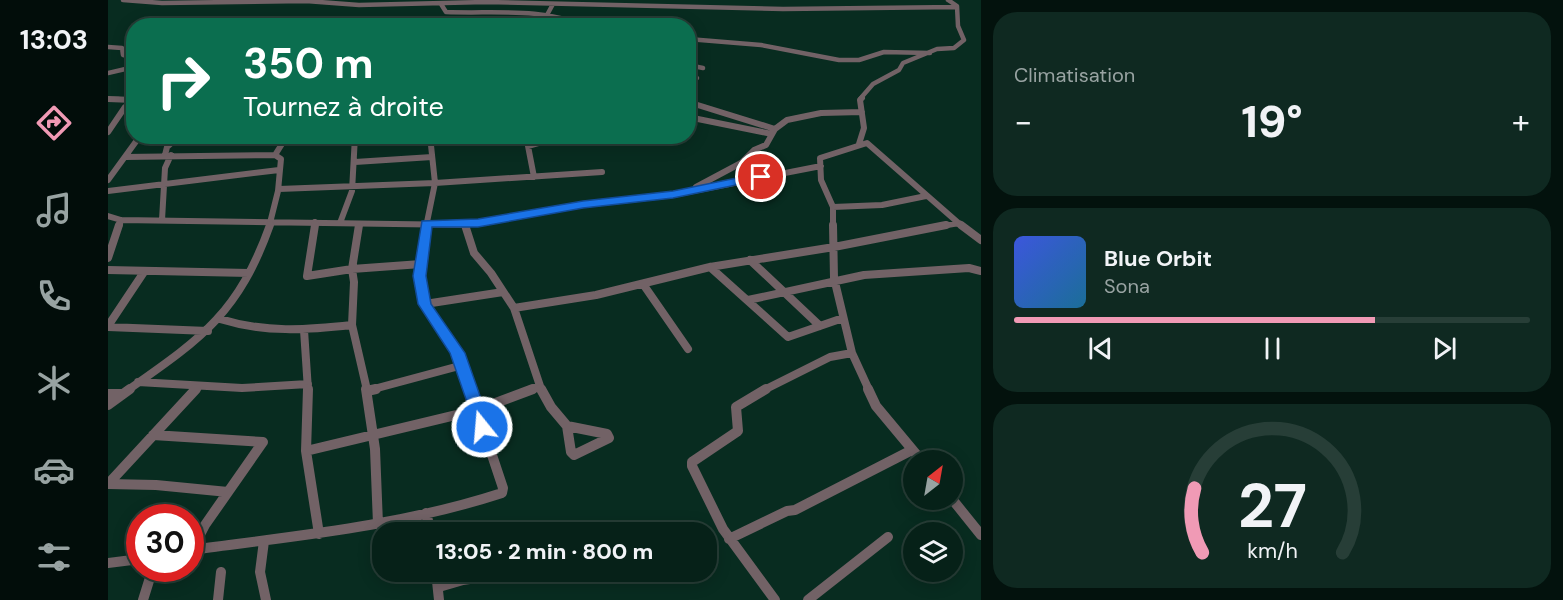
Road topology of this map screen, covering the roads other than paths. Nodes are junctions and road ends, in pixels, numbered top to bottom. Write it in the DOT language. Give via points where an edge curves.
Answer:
graph roads {
  1 [pos="123,0"];
  2 [pos="948,0"];
  3 [pos="553,3"];
  4 [pos="441,4"];
  5 [pos="957,7"];
  6 [pos="547,15"];
  7 [pos="562,18"];
  8 [pos="696,40"];
  9 [pos="108,47"];
  10 [pos="930,53"];
  11 [pos="126,56"];
  12 [pos="696,67"];
  13 [pos="703,68"];
  14 [pos="126,69"];
  15 [pos="108,73"];
  16 [pos="108,99"];
  17 [pos="126,100"];
  18 [pos="696,105"];
  19 [pos="126,106"];
  20 [pos="862,112"];
  21 [pos="696,118"];
  22 [pos="108,132"];
  23 [pos="773,132"];
  24 [pos="134,144"];
  25 [pos="170,144"];
  26 [pos="282,144"];
  27 [pos="355,144"];
  28 [pos="431,144"];
  29 [pos="535,144"];
  30 [pos="859,144"];
  31 [pos="168,155"];
  32 [pos="275,155"];
  33 [pos="125,157"];
  34 [pos="432,157"];
  35 [pos="355,162"];
  36 [pos="820,166"];
  37 [pos="279,170"];
  38 [pos="602,172"];
  39 [pos="534,177"];
  40 [pos="108,180"];
  41 [pos="435,183"];
  42 [pos="163,184"];
  43 [pos="354,187"];
  44 [pos="279,189"];
  45 [pos="693,190"];
  46 [pos="108,191"];
  47 [pos="927,196"];
  48 [pos="833,207"];
  49 [pos="108,216"];
  50 [pos="121,220"];
  51 [pos="162,220"];
  52 [pos="315,222"];
  53 [pos="340,223"];
  54 [pos="959,223"];
  55 [pos="270,224"];
  56 [pos="426,224"];
  57 [pos="359,225"];
  58 [pos="465,225"];
  59 [pos="981,240"];
  60 [pos="834,247"];
  61 [pos="108,258"];
  62 [pos="749,259"];
  63 [pos="421,264"];
  64 [pos="710,267"];
  65 [pos="352,269"];
  66 [pos="108,270"];
  67 [pos="144,272"];
  68 [pos="981,272"];
  69 [pos="249,273"];
  70 [pos="834,280"];
  71 [pos="643,284"];
  72 [pos="784,291"];
  73 [pos="503,292"];
  74 [pos="748,300"];
  75 [pos="424,304"];
  76 [pos="514,308"];
  77 [pos="843,318"];
  78 [pos="220,319"];
  79 [pos="352,325"];
  80 [pos="820,326"];
  81 [pos="108,327"];
  82 [pos="304,330"];
  83 [pos="208,331"];
  84 [pos="688,349"];
  85 [pos="852,353"];
  86 [pos="463,365"];
  87 [pos="138,382"];
  88 [pos="308,384"];
  89 [pos="199,386"];
  90 [pos="540,386"];
  91 [pos="367,391"];
  92 [pos="108,394"];
  93 [pos="121,394"];
  94 [pos="108,405"];
  95 [pos="477,410"];
  96 [pos="567,426"];
  97 [pos="373,434"];
  98 [pos="153,435"];
  99 [pos="912,450"];
  100 [pos="306,451"];
  101 [pos="903,455"];
  102 [pos="108,484"];
  103 [pos="228,492"];
  104 [pos="961,510"];
  105 [pos="426,513"];
  106 [pos="378,522"];
  107 [pos="387,522"];
  108 [pos="428,522"];
  109 [pos="372,525"];
  110 [pos="204,527"];
  111 [pos="319,534"];
  112 [pos="981,535"];
  113 [pos="888,537"];
  114 [pos="729,539"];
  115 [pos="264,541"];
  116 [pos="204,548"];
  117 [pos="126,561"];
  118 [pos="108,564"];
  119 [pos="221,572"];
  120 [pos="149,582"];
  121 [pos="437,582"];
  122 [pos="456,582"];
  123 [pos="438,587"];
  124 [pos="143,600"];
  125 [pos="218,600"];
  126 [pos="266,600"];
  127 [pos="439,600"];
  128 [pos="775,600"];
  129 [pos="808,600"];
  1 -- 4 [label="street"];
  2 -- 5 [label="street"];
  3 -- 4 [label="street"];
  3 -- 5 [label="street" via="783,9"];
  3 -- 6 [label="street"];
  4 -- 6 [label="street" via="447,12 518,11"];
  5 -- 10 [label="street" via="964,40 954,48"];
  6 -- 7 [label="street"];
  8 -- 10 [label="street" via="761,45 839,60 859,60 884,52"];
  9 -- 11 [label="street" via="122,48"];
  10 -- 20 [label="street" via="903,63 899,70 873,84 860,98"];
  12 -- 13 [label="street"];
  14 -- 15 [label="street"];
  16 -- 17 [label="street"];
  18 -- 23 [label="street"];
  19 -- 22 [label="street"];
  20 -- 23 [label="street" via="798,116"];
  20 -- 30 [label="street" via="865,117"];
  21 -- 23 [label="street"];
  23 -- 45 [label="street" via="766,145"];
  24 -- 33 [label="street"];
  25 -- 31 [label="street"];
  26 -- 32 [label="street"];
  27 -- 35 [label="street"];
  28 -- 34 [label="street"];
  29 -- 39 [label="street" via="528,146"];
  30 -- 36 [label="street" via="821,157"];
  30 -- 47 [label="street" via="867,144"];
  31 -- 32 [label="street"];
  31 -- 33 [label="street"];
  31 -- 42 [label="street"];
  32 -- 37 [label="street" via="281,159"];
  33 -- 40 [label="street"];
  34 -- 35 [label="street"];
  34 -- 41 [label="street"];
  35 -- 43 [label="street"];
  36 -- 45 [label="street"];
  36 -- 48 [label="street" via="821,180"];
  37 -- 42 [label="street"];
  37 -- 44 [label="street"];
  38 -- 39 [label="street"];
  39 -- 41 [label="street"];
  41 -- 43 [label="street"];
  41 -- 56 [label="street"];
  42 -- 46 [label="street"];
  42 -- 51 [label="street"];
  43 -- 44 [label="street"];
  43 -- 53 [label="street"];
  44 -- 55 [label="street"];
  45 -- 58 [label="street"];
  47 -- 48 [label="street" via="882,205"];
  47 -- 54 [label="street"];
  48 -- 60 [label="street"];
  49 -- 50 [label="street"];
  50 -- 51 [label="street"];
  50 -- 61 [label="street"];
  51 -- 55 [label="street"];
  52 -- 53 [label="street"];
  52 -- 55 [label="street"];
  52 -- 65 [label="street" via="306,275"];
  53 -- 57 [label="street"];
  54 -- 59 [label="street"];
  54 -- 60 [label="street"];
  55 -- 69 [label="street"];
  56 -- 57 [label="street"];
  56 -- 58 [label="street"];
  56 -- 63 [label="street"];
  57 -- 65 [label="street"];
  58 -- 73 [label="street" via="474,253"];
  60 -- 62 [label="street"];
  60 -- 70 [label="street"];
  62 -- 64 [label="street"];
  62 -- 72 [label="street"];
  63 -- 65 [label="street"];
  63 -- 75 [label="street"];
  64 -- 71 [label="street"];
  64 -- 74 [label="street"];
  65 -- 79 [label="street"];
  66 -- 67 [label="street"];
  67 -- 69 [label="street"];
  67 -- 81 [label="street"];
  68 -- 70 [label="street" via="969,268"];
  69 -- 78 [label="street"];
  70 -- 72 [label="street"];
  70 -- 77 [label="street"];
  71 -- 76 [label="street"];
  71 -- 84 [label="street"];
  72 -- 74 [label="street"];
  72 -- 80 [label="street"];
  73 -- 75 [label="street"];
  73 -- 76 [label="street"];
  74 -- 80 [label="street" via="788,337"];
  75 -- 86 [label="street"];
  76 -- 90 [label="street"];
  77 -- 80 [label="street"];
  77 -- 85 [label="street"];
  78 -- 82 [label="street" via="260,331"];
  78 -- 83 [label="street"];
  79 -- 82 [label="street"];
  79 -- 91 [label="street"];
  81 -- 83 [label="street"];
  82 -- 88 [label="street"];
  83 -- 87 [label="street"];
  85 -- 99 [label="street" via="876,405"];
  85 -- 114 [label="street" via="830,357 786,377 740,404 736,407 738,431 692,462"];
  86 -- 91 [label="street"];
  86 -- 95 [label="street"];
  87 -- 89 [label="street"];
  87 -- 93 [label="street"];
  88 -- 89 [label="street"];
  88 -- 100 [label="street"];
  89 -- 98 [label="street"];
  90 -- 95 [label="street"];
  90 -- 96 [label="street"];
  91 -- 97 [label="street"];
  92 -- 93 [label="street"];
  93 -- 94 [label="street"];
  95 -- 97 [label="street"];
  95 -- 105 [label="street" via="502,493"];
  96 -- 96 [label="street" via="607,434 609,438 574,455"];
  97 -- 100 [label="street"];
  97 -- 106 [label="street"];
  98 -- 102 [label="street"];
  98 -- 103 [label="street" via="263,441"];
  100 -- 111 [label="street"];
  101 -- 114 [label="street"];
  102 -- 103 [label="street"];
  103 -- 110 [label="street"];
  104 -- 112 [label="street"];
  105 -- 107 [label="street"];
  105 -- 108 [label="street"];
  109 -- 111 [label="street"];
  111 -- 115 [label="street"];
  113 -- 129 [label="street"];
  114 -- 128 [label="street"];
  115 -- 116 [label="street"];
  115 -- 126 [label="street" via="260,572"];
  117 -- 118 [label="street"];
  119 -- 125 [label="street"];
  120 -- 124 [label="street"];
  121 -- 123 [label="street"];
  122 -- 123 [label="street"];
  123 -- 127 [label="street"];
}
